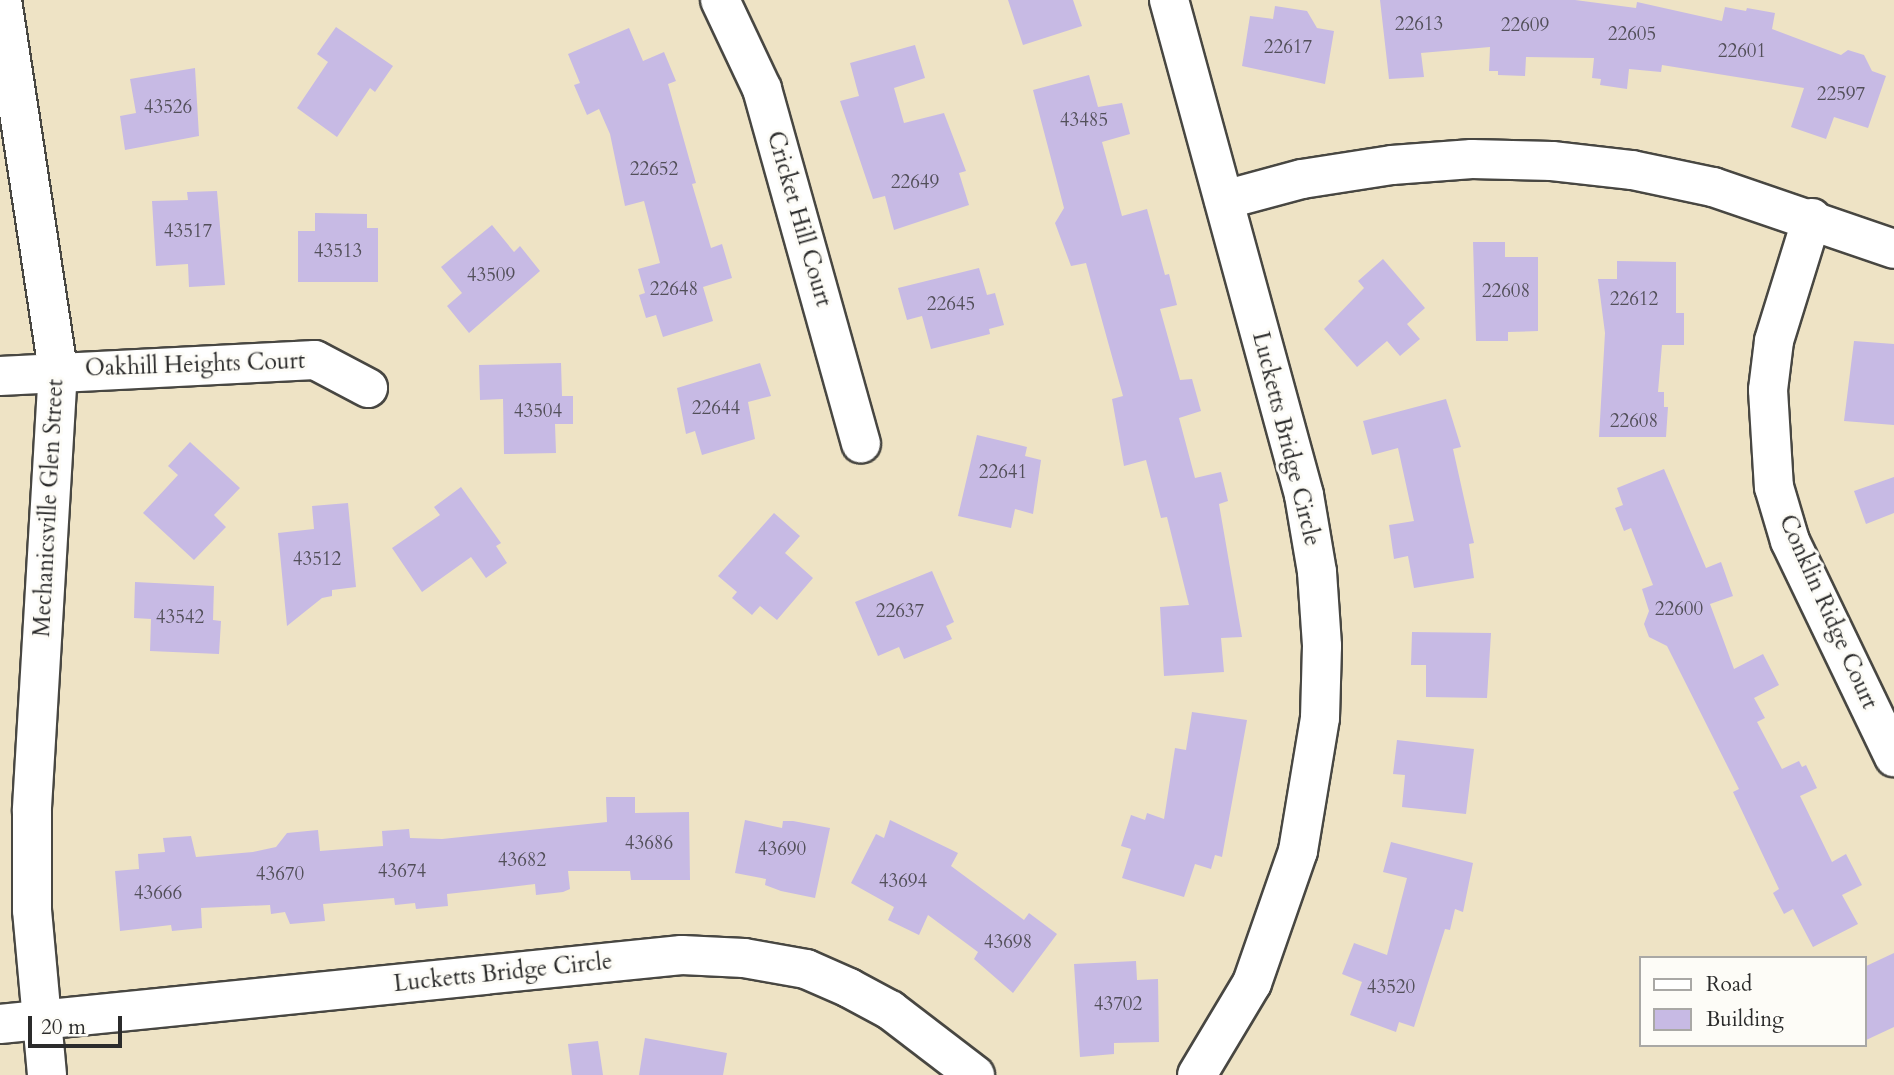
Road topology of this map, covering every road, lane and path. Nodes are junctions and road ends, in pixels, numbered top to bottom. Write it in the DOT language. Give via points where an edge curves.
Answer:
graph roads {
  1 [pos="2,0"];
  2 [pos="720,0"];
  3 [pos="1169,0"];
  4 [pos="1224,200"];
  5 [pos="1812,218"];
  6 [pos="1894,249"];
  7 [pos="58,370"];
  8 [pos="0,376"];
  9 [pos="368,388"];
  10 [pos="861,443"];
  11 [pos="1894,757"];
  12 [pos="41,1020"];
  13 [pos="0,1024"];
  14 [pos="47,1075"];
  15 [pos="975,1075"];
  16 [pos="1197,1075"];
  1 -- 7 [label="street, Mechanicsville Glen Street"];
  2 -- 10 [label="street, Cricket Hill Court" via="762,89"];
  3 -- 4 [label="street, Lucketts Bridge Circle"];
  4 -- 5 [label="street" via="1302,179 1392,165 1472,159 1552,161 1632,170 1713,187"];
  4 -- 16 [label="street, Lucketts Bridge Circle" via="1304,495 1317,572 1320,718 1298,851 1252,984"];
  5 -- 6 [label="street"];
  5 -- 11 [label="street, Conklin Ridge Court" via="1774,341 1768,390 1774,487 1790,541"];
  7 -- 8 [label="street, Oakhill Heights Court"];
  7 -- 9 [label="street, Oakhill Heights Court" via="315,360"];
  7 -- 12 [label="street, Mechanicsville Glen Street" via="32,811 32,910"];
  12 -- 13 [label="street, Lucketts Bridge Circle"];
  12 -- 14 [label="street, Mechanicsville Glen Street"];
  12 -- 15 [label="street, Lucketts Bridge Circle" via="682,955 744,958 806,969 849,988 890,1010"];
}
